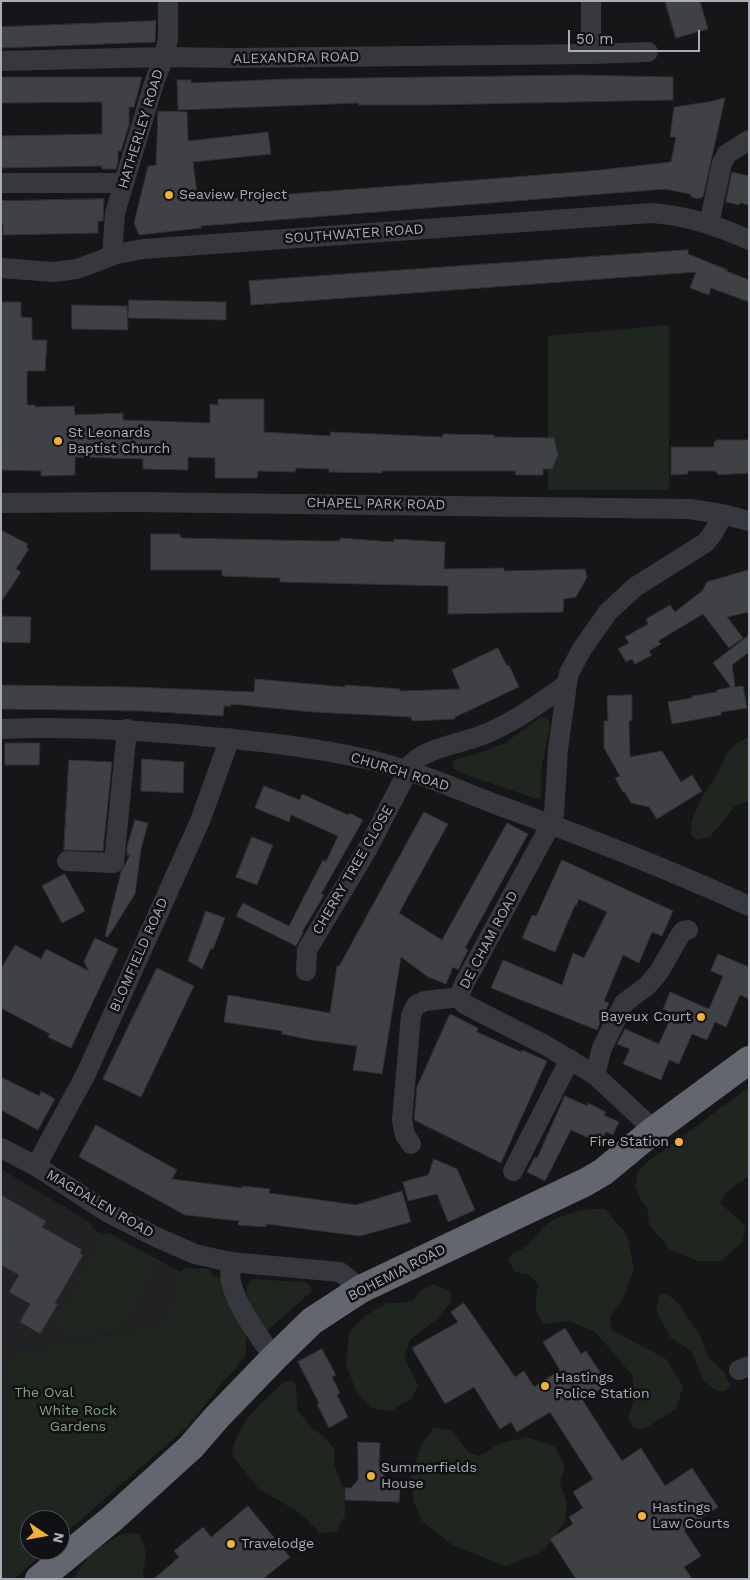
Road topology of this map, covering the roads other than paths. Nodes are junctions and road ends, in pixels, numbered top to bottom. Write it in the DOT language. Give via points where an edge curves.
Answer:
graph roads {
  1 [pos="168,1"];
  2 [pos="590,1"];
  3 [pos="648,52"];
  4 [pos="591,54"];
  5 [pos="164,57"];
  6 [pos="1,61"];
  7 [pos="749,140"];
  8 [pos="124,182"];
  9 [pos="1,183"];
  10 [pos="709,224"];
  11 [pos="749,240"];
  12 [pos="112,256"];
  13 [pos="1,268"];
  14 [pos="1,503"];
  15 [pos="722,514"];
  16 [pos="749,521"];
  17 [pos="566,684"];
  18 [pos="1,729"];
  19 [pos="127,729"];
  20 [pos="230,738"];
  21 [pos="407,771"];
  22 [pos="551,824"];
  23 [pos="67,862"];
  24 [pos="749,906"];
  25 [pos="688,930"];
  26 [pos="306,971"];
  27 [pos="460,997"];
  28 [pos="570,1059"];
  29 [pos="749,1060"];
  30 [pos="595,1076"];
  31 [pos="654,1130"];
  32 [pos="411,1144"];
  33 [pos="1,1148"];
  34 [pos="36,1166"];
  35 [pos="513,1171"];
  36 [pos="230,1262"];
  37 [pos="361,1289"];
  38 [pos="274,1358"];
  39 [pos="39,1579"];
  1 -- 5 [label="street, HATHERLEY ROAD" via="168,39"];
  2 -- 4 [label="street"];
  3 -- 4 [label="street, ALEXANDRA ROAD"];
  4 -- 5 [label="street, ALEXANDRA ROAD"];
  5 -- 6 [label="street, ALEXANDRA ROAD"];
  5 -- 8 [label="street, HATHERLEY ROAD"];
  7 -- 10 [label="street" via="727,154 722,163"];
  8 -- 9 [label="street"];
  8 -- 12 [label="street, HATHERLEY ROAD" via="115,213"];
  10 -- 11 [label="street"];
  10 -- 12 [label="street, SOUTHWATER ROAD" via="651,213 143,250"];
  12 -- 13 [label="street, SOUTHWATER ROAD" via="77,269 54,272"];
  14 -- 15 [label="street, CHAPEL PARK ROAD" via="533,506 689,509"];
  15 -- 16 [label="street, CHAPEL PARK ROAD"];
  15 -- 17 [label="street, DE CHAM ROAD" via="715,532 705,543 635,587 608,612 582,649"];
  17 -- 21 [label="street" via="509,723 420,755"];
  17 -- 22 [label="street, DE CHAM ROAD"];
  18 -- 19 [label="street, CHURCH ROAD"];
  19 -- 20 [label="street, CHURCH ROAD"];
  19 -- 23 [label="street" via="114,862"];
  20 -- 21 [label="street, CHURCH ROAD" via="330,751"];
  20 -- 34 [label="street, BLOMFIELD ROAD" via="200,821 86,1074"];
  21 -- 22 [label="street, CHURCH ROAD"];
  21 -- 26 [label="street, CHERRY TREE CLOSE" via="368,848 307,950"];
  22 -- 24 [label="street, CHURCH ROAD"];
  22 -- 27 [label="street, DE CHAM ROAD" via="464,984"];
  25 -- 30 [label="street" via="679,936 656,976 624,1003 602,1048"];
  27 -- 28 [label="street, DE CHAM ROAD" via="466,1006"];
  27 -- 32 [label="street" via="425,1001 416,1005 411,1015 402,1120"];
  28 -- 30 [label="street, DE CHAM ROAD"];
  28 -- 35 [label="street"];
  29 -- 31 [label="highway, BOHEMIA ROAD"];
  30 -- 31 [label="street, DE CHAM ROAD"];
  31 -- 37 [label="highway, BOHEMIA ROAD" via="586,1182"];
  33 -- 34 [label="street, MAGDALEN ROAD"];
  34 -- 36 [label="street, MAGDALEN ROAD" via="107,1212 156,1237 195,1254"];
  36 -- 37 [label="street, MAGDALEN ROAD" via="340,1272"];
  36 -- 38 [label="street" via="231,1280 238,1300"];
  37 -- 38 [label="highway, BOHEMIA ROAD" via="312,1321"];
  38 -- 39 [label="highway, BOHEMIA ROAD" via="191,1447"];
}
